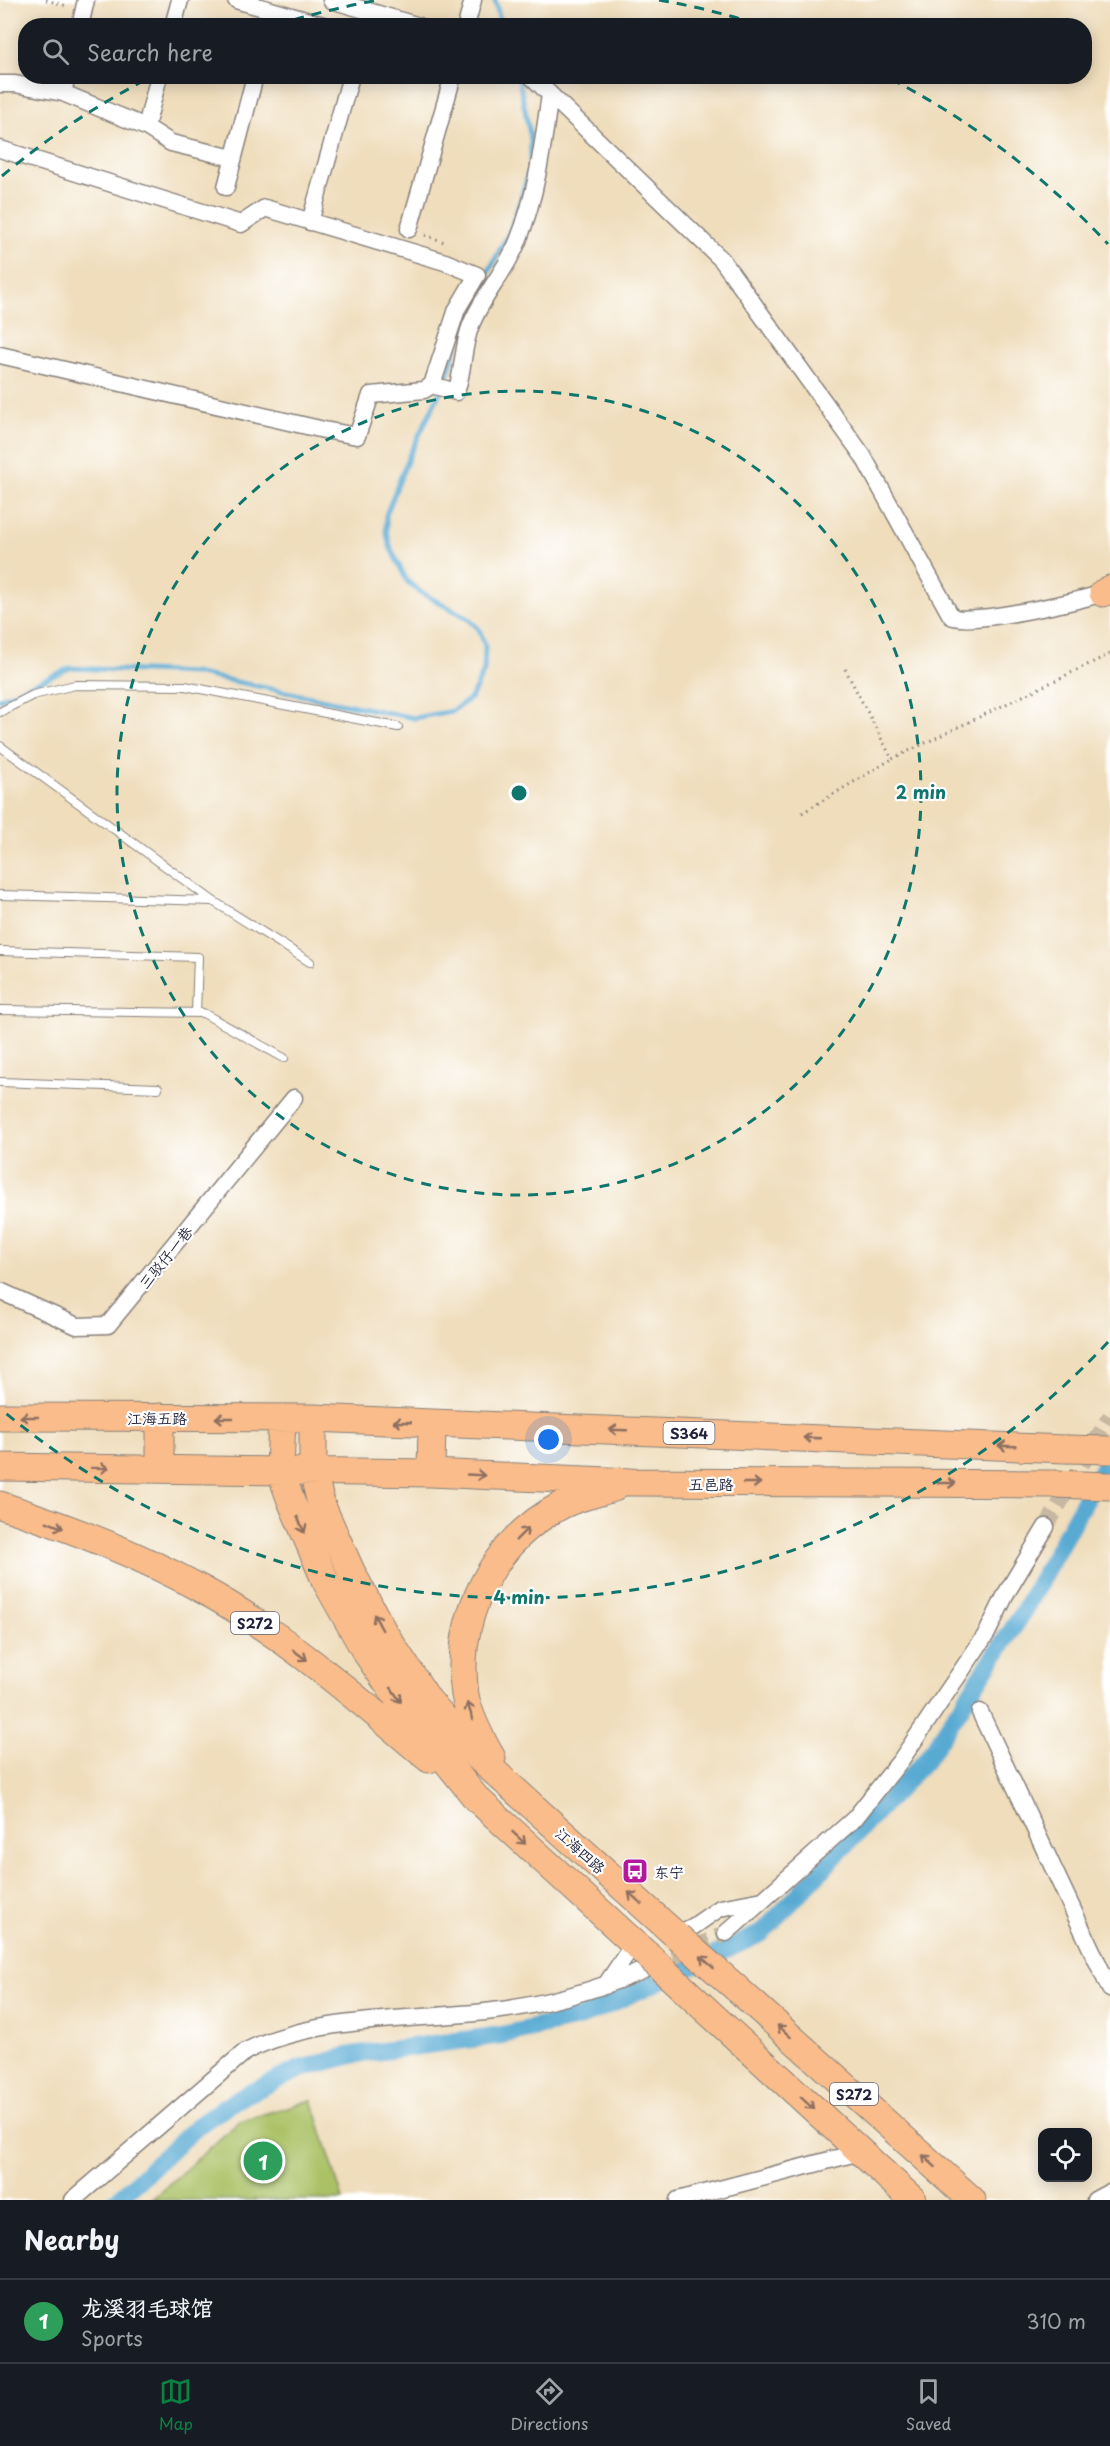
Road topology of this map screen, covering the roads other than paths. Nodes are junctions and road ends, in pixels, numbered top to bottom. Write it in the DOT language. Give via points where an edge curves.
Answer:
graph roads {
  1 [pos="86,0"];
  2 [pos="180,0"];
  3 [pos="236,0"];
  4 [pos="331,0"];
  5 [pos="473,0"];
  6 [pos="82,18"];
  7 [pos="175,18"];
  8 [pos="270,18"];
  9 [pos="392,18"];
  10 [pos="468,18"];
  11 [pos="0,84"];
  12 [pos="65,84"];
  13 [pos="157,84"];
  14 [pos="253,84"];
  15 [pos="349,84"];
  16 [pos="451,84"];
  17 [pos="539,84"];
  18 [pos="63,93"];
  19 [pos="550,94"];
  20 [pos="146,127"];
  21 [pos="0,149"];
  22 [pos="234,158"];
  23 [pos="226,187"];
  24 [pos="310,222"];
  25 [pos="409,229"];
  26 [pos="0,355"];
  27 [pos="433,385"];
  28 [pos="1108,592"];
  29 [pos="0,712"];
  30 [pos="398,727"];
  31 [pos="0,746"];
  32 [pos="0,895"];
  33 [pos="213,901"];
  34 [pos="0,951"];
  35 [pos="310,962"];
  36 [pos="0,1010"];
  37 [pos="196,1013"];
  38 [pos="284,1058"];
  39 [pos="0,1083"];
  40 [pos="158,1088"];
  41 [pos="294,1098"];
  42 [pos="0,1291"];
  43 [pos="0,1417"];
  44 [pos="160,1417"];
  45 [pos="282,1418"];
  46 [pos="313,1418"];
  47 [pos="432,1423"];
  48 [pos="1110,1450"];
  49 [pos="0,1467"];
  50 [pos="160,1469"];
  51 [pos="280,1470"];
  52 [pos="313,1471"];
  53 [pos="431,1473"];
  54 [pos="631,1482"];
  55 [pos="1110,1486"];
  56 [pos="0,1505"];
  57 [pos="1046,1527"];
  58 [pos="351,1571"];
  59 [pos="325,1580"];
  60 [pos="980,1712"];
  61 [pos="505,1782"];
  62 [pos="476,1798"];
  63 [pos="764,1899"];
  64 [pos="726,1933"];
  65 [pos="678,1936"];
  66 [pos="640,1956"];
  67 [pos="605,1986"];
  68 [pos="1110,1989"];
  69 [pos="860,2152"];
  70 [pos="1110,2192"];
  71 [pos="73,2200"];
  72 [pos="678,2200"];
  73 [pos="913,2200"];
  74 [pos="972,2200"];
  75 [pos="1095,2200"];
  1 -- 6 [label="street"];
  2 -- 7 [label="street"];
  3 -- 8 [label="street"];
  4 -- 9 [label="street"];
  5 -- 10 [label="street"];
  11 -- 18 [label="street"];
  12 -- 18 [label="street"];
  13 -- 20 [label="street"];
  14 -- 22 [label="street"];
  15 -- 24 [label="street"];
  16 -- 25 [label="street"];
  17 -- 19 [label="street"];
  18 -- 20 [label="street"];
  19 -- 27 [label="street" via="538,178 518,242 470,326 456,392"];
  19 -- 28 [label="street" via="722,260 863,456 951,616 980,617 1064,605"];
  20 -- 22 [label="street" via="171,144"];
  21 -- 24 [label="street" via="242,224 265,208"];
  22 -- 23 [label="street"];
  24 -- 27 [label="street" via="477,275 457,309"];
  26 -- 27 [label="street" via="357,436 371,395 424,390"];
  29 -- 30 [label="lane" via="33,695 75,685 185,686"];
  31 -- 33 [label="lane"];
  32 -- 33 [label="lane"];
  33 -- 35 [label="lane"];
  34 -- 37 [label="lane" via="198,957"];
  36 -- 37 [label="lane"];
  37 -- 38 [label="lane" via="203,1013"];
  39 -- 40 [label="lane"];
  41 -- 42 [label="street, 三驳仔一巷" via="108,1325 77,1326"];
  44 -- 43 [label="main road, 江海五路, one-way"];
  45 -- 44 [label="main road, 江海五路, one-way"];
  44 -- 50 [label="main road"];
  45 -- 46 [label="main road, 江海五路"];
  45 -- 51 [label="main road, S272"];
  47 -- 46 [label="main road, S364, one-way"];
  46 -- 52 [label="main road, 江海四路 / S272"];
  48 -- 47 [label="main road, S364, one-way, bridge"];
  47 -- 53 [label="main road"];
  49 -- 50 [label="main road, one-way"];
  50 -- 51 [label="main road"];
  51 -- 52 [label="main road"];
  51 -- 59 [label="main road, S272, one-way"];
  52 -- 53 [label="main road, 五邑路"];
  52 -- 58 [label="main road, 江海四路 / S272" via="321,1504"];
  53 -- 54 [label="main road, 五邑路, one-way"];
  54 -- 55 [label="main road, 五邑路, one-way, bridge"];
  61 -- 54 [label="main road, one-way" via="479,1735 466,1697 462,1657 470,1614 488,1574 522,1531 563,1504"];
  56 -- 62 [label="main road, S272, one-way" via="114,1548 203,1590 330,1676"];
  57 -- 63 [label="street" via="987,1633 901,1760 855,1818"];
  58 -- 59 [label="main road"];
  61 -- 58 [label="main road, 江海四路 / S272, one-way" via="428,1700 384,1633"];
  59 -- 62 [label="main road, S272, one-way" via="365,1651 403,1706"];
  60 -- 68 [label="street"];
  65 -- 61 [label="main road, 江海四路 / S272, one-way"];
  62 -- 66 [label="main road, S272, one-way"];
  63 -- 64 [label="street"];
  63 -- 65 [label="street" via="720,1908"];
  74 -- 65 [label="main road, 江海四路 / S272, one-way, bridge"];
  66 -- 67 [label="street"];
  66 -- 67 [label="street"];
  66 -- 69 [label="main road, S272, one-way, bridge" via="702,2006"];
  67 -- 71 [label="street" via="541,2004 323,2027 266,2041 246,2051"];
  69 -- 72 [label="street"];
  69 -- 73 [label="main road, S272"];
  70 -- 75 [label="street"];
}
